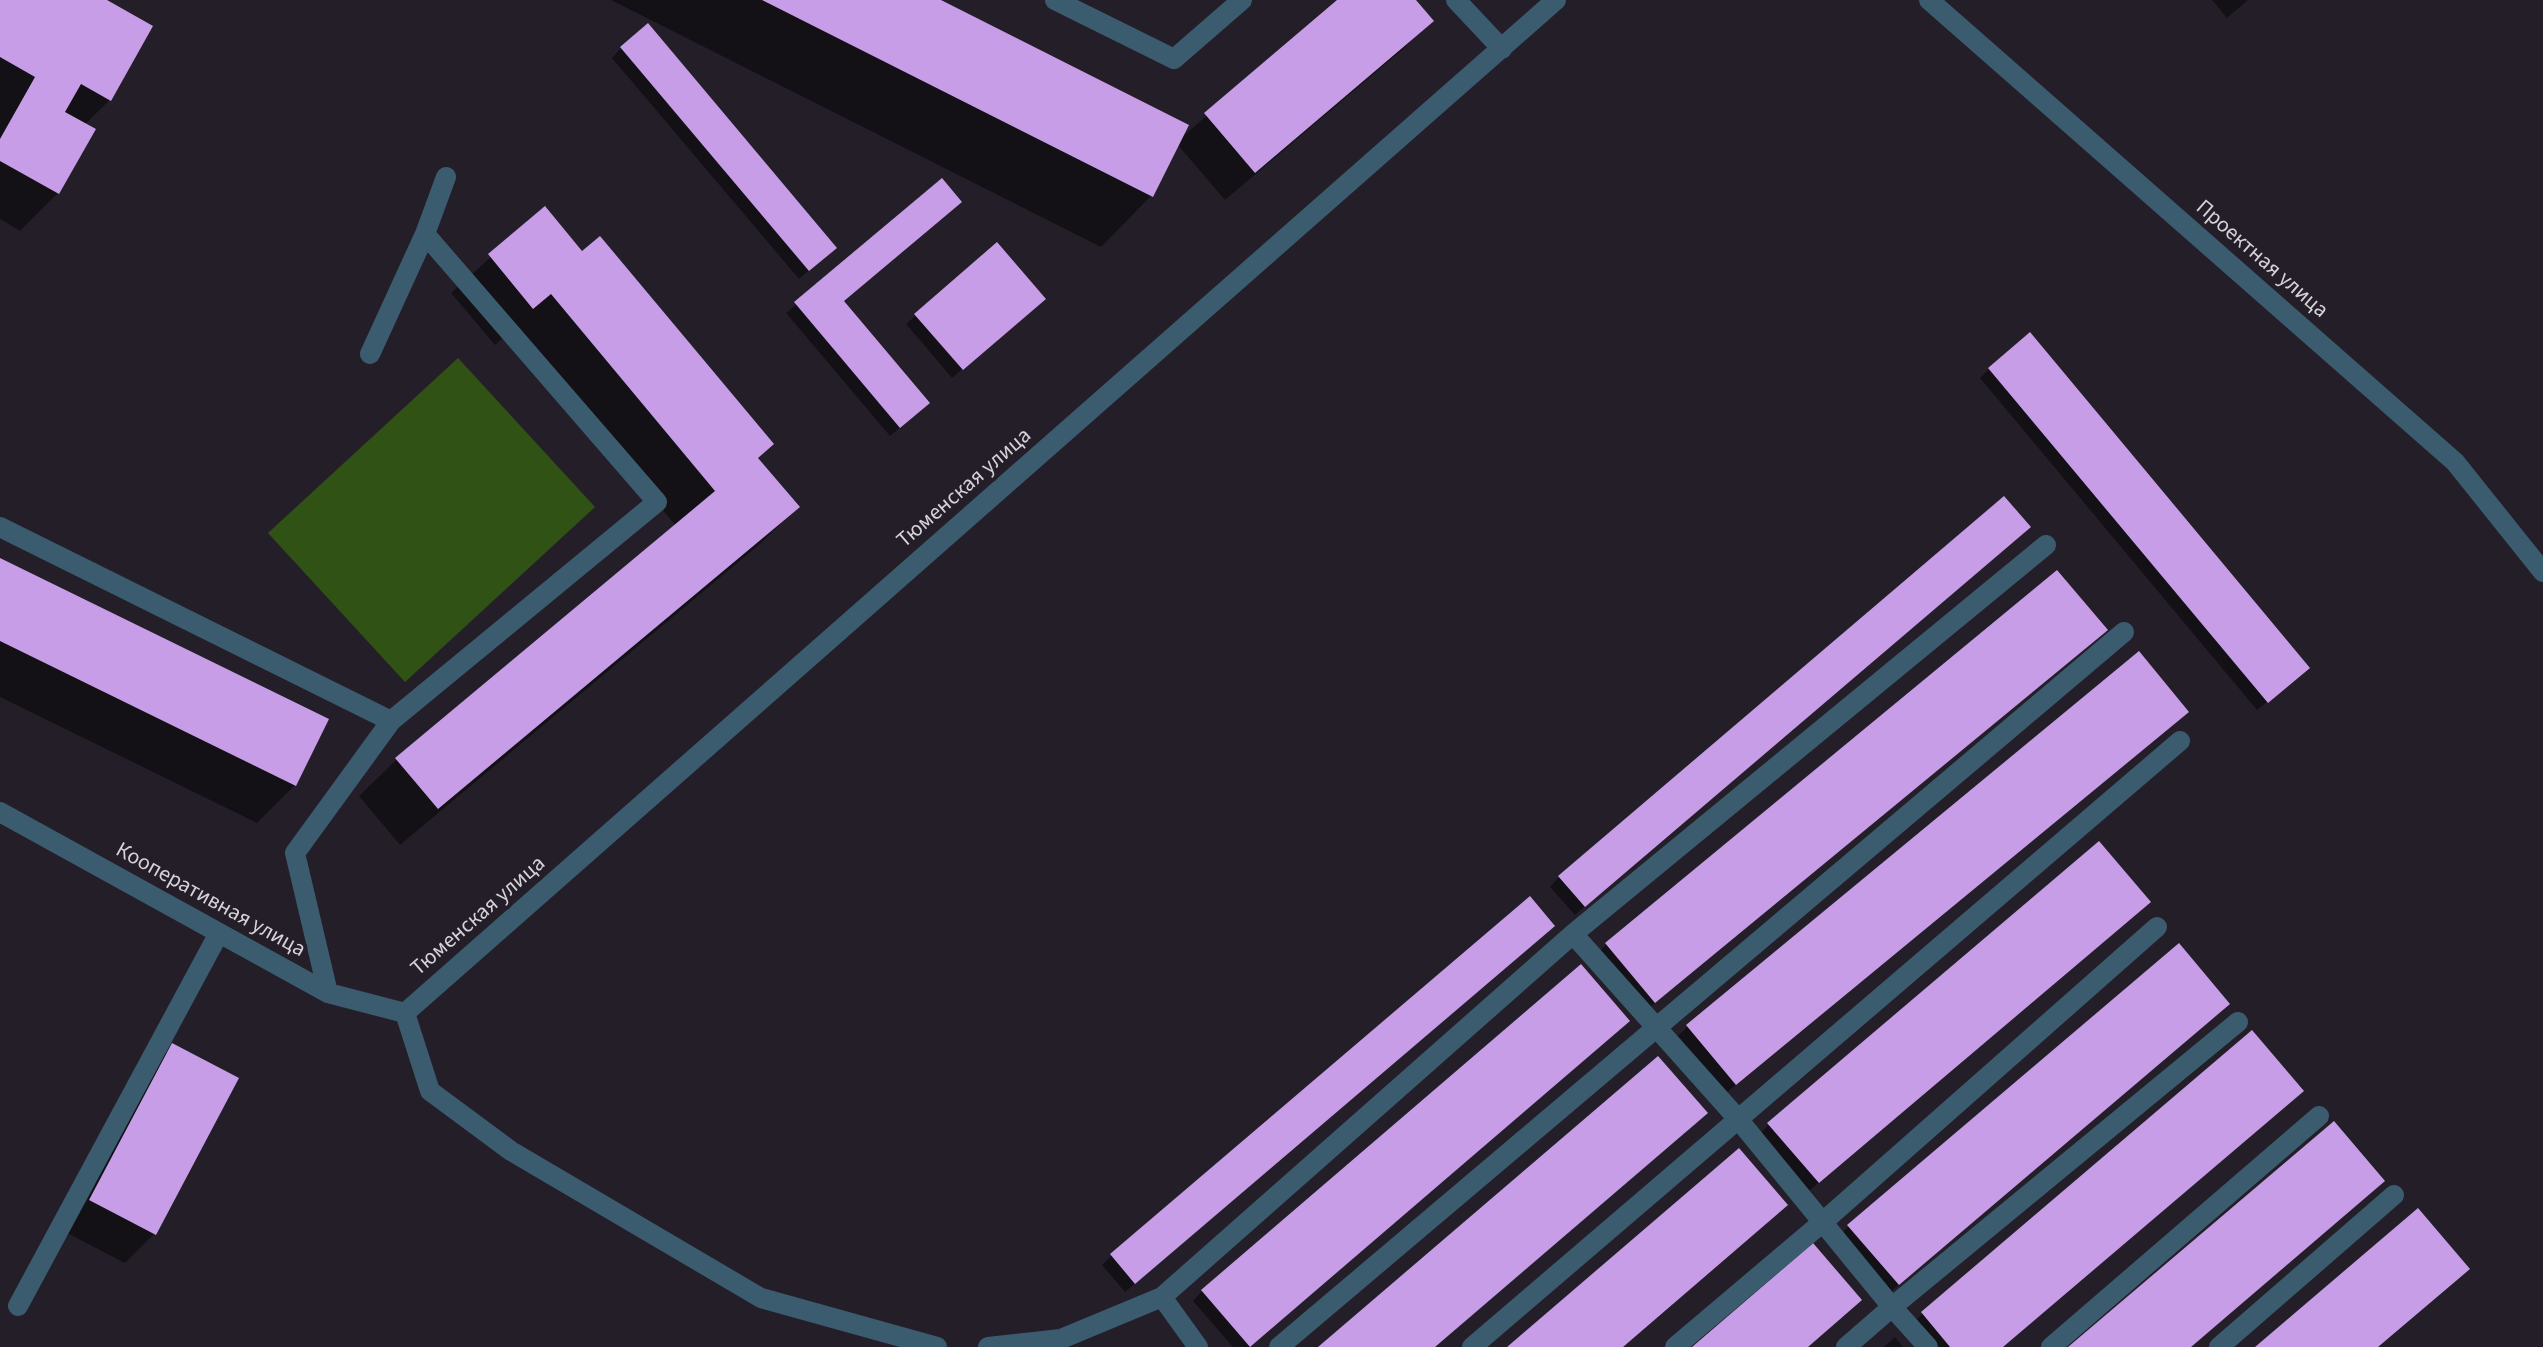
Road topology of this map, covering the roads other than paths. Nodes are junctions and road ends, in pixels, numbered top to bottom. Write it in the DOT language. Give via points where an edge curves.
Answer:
graph roads {
  1 [pos="1055,0"];
  2 [pos="1242,0"];
  3 [pos="1456,0"];
  4 [pos="1556,0"];
  5 [pos="1929,0"];
  6 [pos="1502,49"];
  7 [pos="446,177"];
  8 [pos="425,234"];
  9 [pos="370,354"];
  10 [pos="0,527"];
  11 [pos="2046,545"];
  12 [pos="2543,572"];
  13 [pos="2124,632"];
  14 [pos="391,721"];
  15 [pos="2180,741"];
  16 [pos="0,812"];
  17 [pos="2157,927"];
  18 [pos="219,933"];
  19 [pos="1573,934"];
  20 [pos="328,993"];
  21 [pos="405,1013"];
  22 [pos="2238,1022"];
  23 [pos="1658,1025"];
  24 [pos="2319,1116"];
  25 [pos="1738,1119"];
  26 [pos="2394,1195"];
  27 [pos="1824,1221"];
  28 [pos="1162,1297"];
  29 [pos="18,1306"];
  30 [pos="1892,1307"];
  31 [pos="937,1347"];
  32 [pos="988,1347"];
  33 [pos="1198,1347"];
  34 [pos="1279,1347"];
  35 [pos="1472,1347"];
  36 [pos="1675,1347"];
  37 [pos="1846,1347"];
  38 [pos="1928,1347"];
  39 [pos="2051,1347"];
  40 [pos="2219,1347"];
  1 -- 2 [label="street" via="1174,59"];
  3 -- 6 [label="street"];
  4 -- 6 [label="street, Тюменская улица"];
  5 -- 12 [label="street, Проектная улица" via="2455,462"];
  6 -- 21 [label="street, Тюменская улица"];
  7 -- 8 [label="street"];
  8 -- 9 [label="street"];
  8 -- 14 [label="street" via="657,502"];
  10 -- 14 [label="street"];
  11 -- 19 [label="street"];
  13 -- 23 [label="street"];
  14 -- 20 [label="street" via="295,853"];
  15 -- 25 [label="street"];
  16 -- 18 [label="street, Кооперативная улица"];
  17 -- 27 [label="street"];
  18 -- 20 [label="street, Кооперативная улица"];
  18 -- 29 [label="street"];
  19 -- 23 [label="street"];
  19 -- 28 [label="street"];
  20 -- 21 [label="street, Кооперативная улица"];
  21 -- 31 [label="street" via="430,1091 511,1151 761,1298"];
  22 -- 30 [label="street"];
  23 -- 25 [label="street"];
  23 -- 34 [label="street"];
  24 -- 39 [label="street"];
  25 -- 27 [label="street"];
  25 -- 35 [label="street"];
  26 -- 40 [label="street"];
  27 -- 30 [label="street"];
  27 -- 36 [label="street"];
  28 -- 32 [label="street" via="1061,1339"];
  28 -- 33 [label="street"];
  30 -- 37 [label="street"];
  30 -- 38 [label="street"];
}
